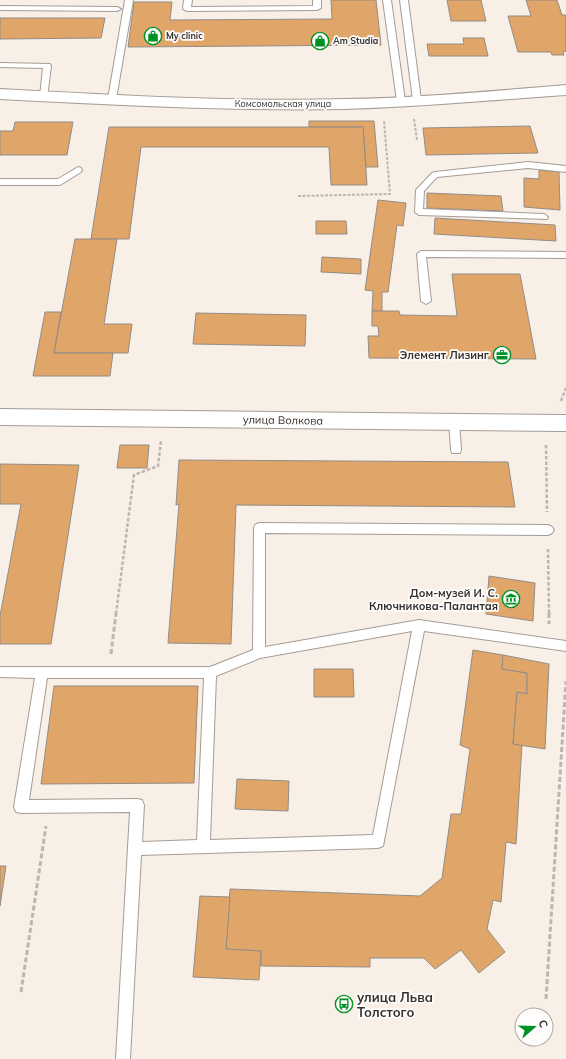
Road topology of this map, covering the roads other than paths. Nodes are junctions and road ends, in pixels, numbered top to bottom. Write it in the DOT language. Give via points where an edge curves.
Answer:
graph roads {
  1 [pos="129,0"];
  2 [pos="188,0"];
  3 [pos="317,0"];
  4 [pos="387,0"];
  5 [pos="404,0"];
  6 [pos="0,8"];
  7 [pos="117,8"];
  8 [pos="0,65"];
  9 [pos="566,90"];
  10 [pos="0,94"];
  11 [pos="44,96"];
  12 [pos="112,99"];
  13 [pos="401,101"];
  14 [pos="415,108"];
  15 [pos="566,169"];
  16 [pos="78,170"];
  17 [pos="0,182"];
  18 [pos="544,217"];
  19 [pos="566,255"];
  20 [pos="426,301"];
  21 [pos="0,417"];
  22 [pos="454,421"];
  23 [pos="566,423"];
  24 [pos="456,450"];
  25 [pos="548,530"];
  26 [pos="419,625"];
  27 [pos="566,646"];
  28 [pos="259,653"];
  29 [pos="0,672"];
  30 [pos="42,672"];
  31 [pos="210,673"];
  32 [pos="203,846"];
  33 [pos="134,849"];
  34 [pos="123,1059"];
  1 -- 12 [label="lane"];
  2 -- 3 [label="lane" via="187,9 317,8"];
  4 -- 13 [label="lane"];
  5 -- 14 [label="lane"];
  6 -- 7 [label="lane"];
  8 -- 11 [label="lane" via="47,66"];
  9 -- 14 [label="main road, Комсомольская улица"];
  10 -- 11 [label="main road, Комсомольская улица"];
  11 -- 12 [label="main road, Комсомольская улица"];
  12 -- 13 [label="main road, Комсомольская улица" via="274,104"];
  13 -- 14 [label="main road, Комсомольская улица"];
  15 -- 18 [label="lane" via="528,165 435,175 420,190 419,212"];
  16 -- 17 [label="lane" via="60,182"];
  19 -- 20 [label="lane" via="422,254"];
  21 -- 22 [label="main road, улица Волкова"];
  22 -- 23 [label="main road, улица Волкова"];
  22 -- 24 [label="lane"];
  25 -- 28 [label="lane" via="258,528"];
  26 -- 27 [label="lane"];
  26 -- 28 [label="lane"];
  26 -- 32 [label="lane" via="378,841"];
  28 -- 31 [label="lane"];
  29 -- 30 [label="lane"];
  30 -- 31 [label="lane"];
  30 -- 33 [label="lane" via="21,807 137,805"];
  31 -- 32 [label="lane"];
  32 -- 33 [label="lane"];
  33 -- 34 [label="lane"];
}
